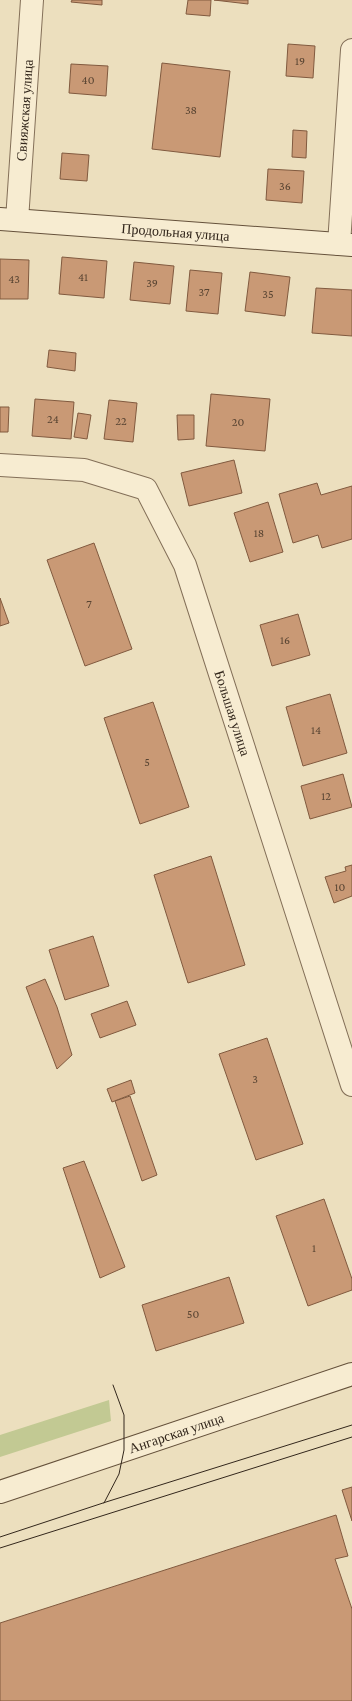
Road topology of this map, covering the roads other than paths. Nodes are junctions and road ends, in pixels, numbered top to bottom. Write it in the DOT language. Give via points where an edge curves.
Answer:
graph roads {
  1 [pos="32,0"];
  2 [pos="352,50"];
  3 [pos="8,220"];
  4 [pos="346,244"];
  5 [pos="0,465"];
  6 [pos="352,1085"];
  7 [pos="352,1374"];
  8 [pos="0,1492"];
  1 -- 3 [label="street, Свияжская улица"];
  2 -- 4 [label="street"];
  3 -- 4 [label="street, Продольная улица"];
  5 -- 6 [label="street, Большая улица" via="84,470 146,490 185,565"];
  7 -- 8 [label="street, Ангарская улица"];
}
